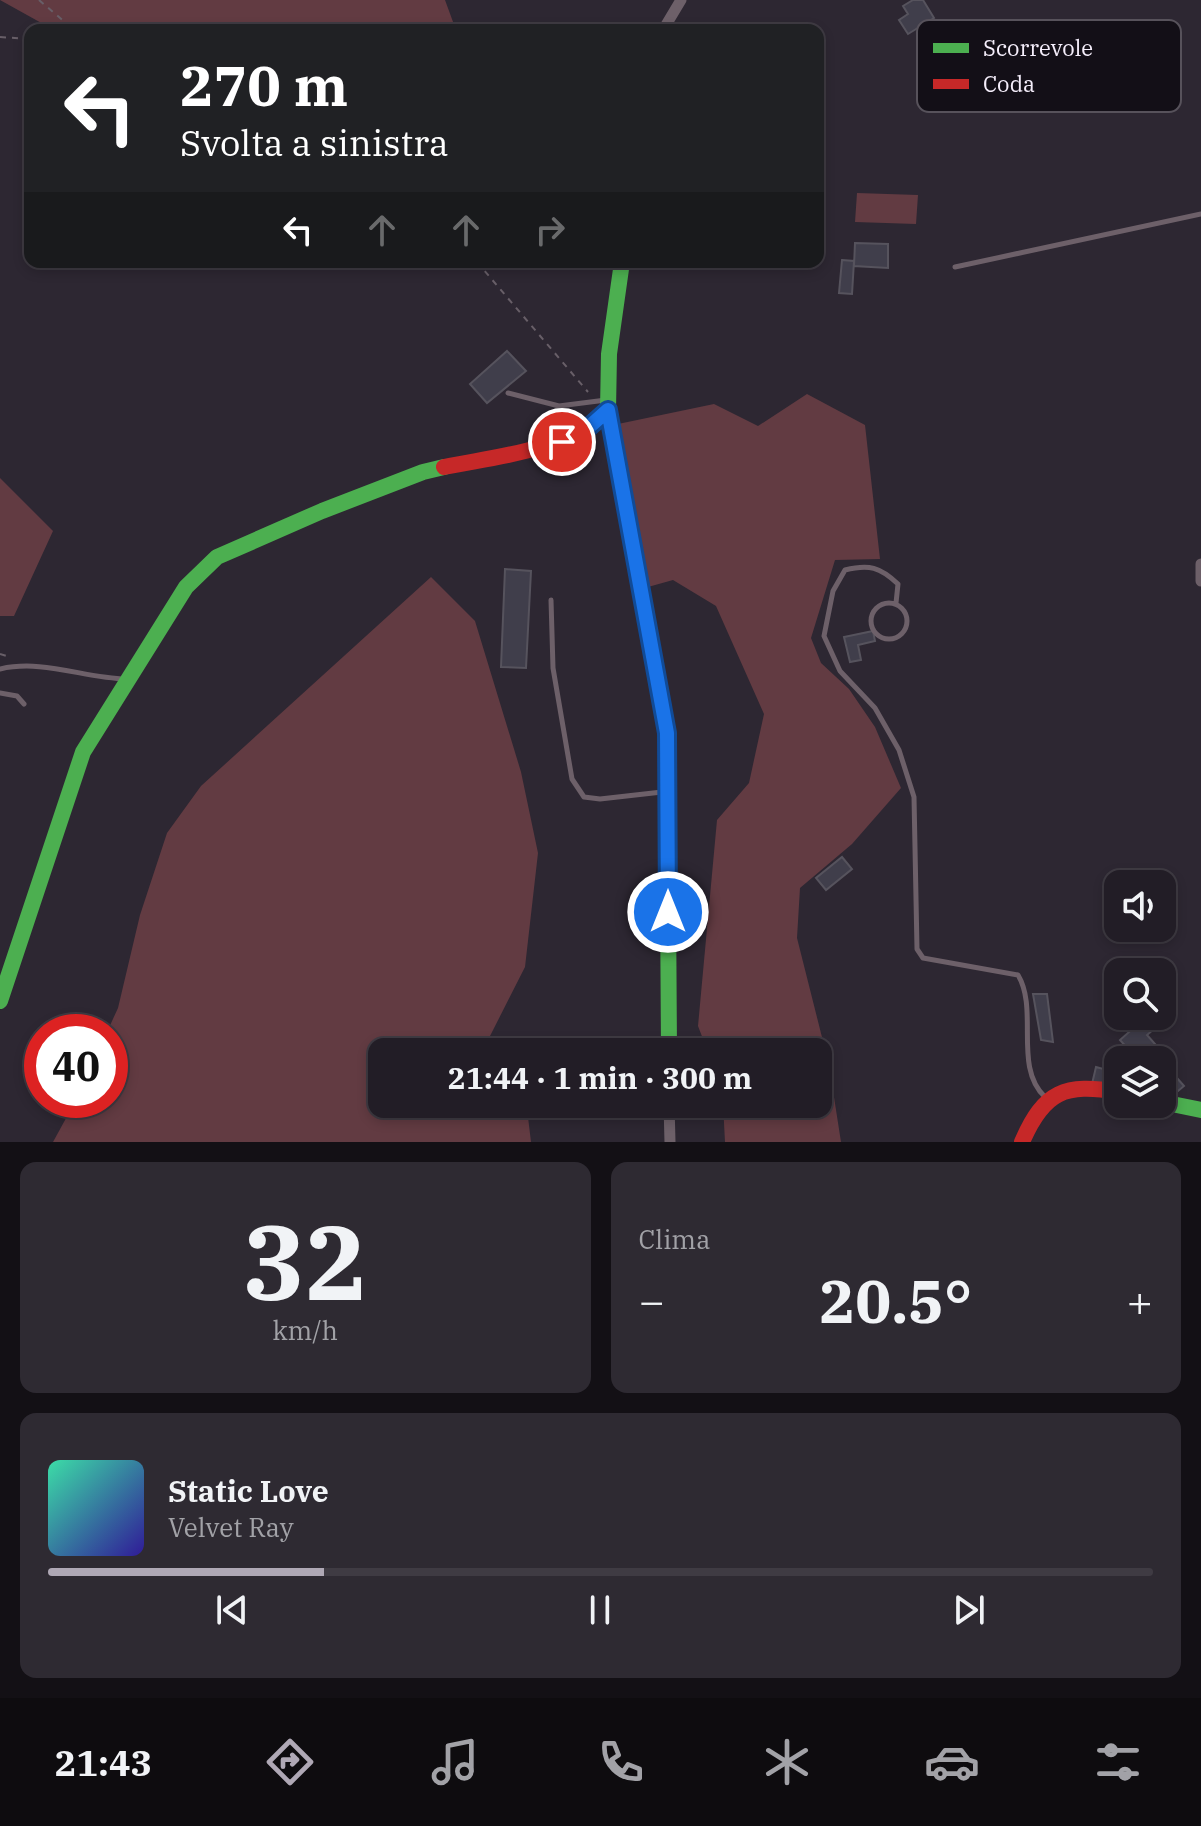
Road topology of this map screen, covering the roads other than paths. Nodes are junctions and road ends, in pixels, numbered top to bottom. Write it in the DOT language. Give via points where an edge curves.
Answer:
graph roads {
  1 [pos="681,0"];
  2 [pos="667,24"];
  3 [pos="1201,214"];
  4 [pos="955,267"];
  5 [pos="621,268"];
  6 [pos="508,393"];
  7 [pos="605,403"];
  8 [pos="1201,564"];
  9 [pos="1201,581"];
  10 [pos="551,600"];
  11 [pos="896,603"];
  12 [pos="0,669"];
  13 [pos="127,679"];
  14 [pos="0,693"];
  15 [pos="24,704"];
  16 [pos="667,791"];
  17 [pos="0,1001"];
  18 [pos="669,1038"];
  19 [pos="1104,1091"];
  20 [pos="1046,1098"];
  21 [pos="1176,1105"];
  22 [pos="1201,1110"];
  23 [pos="669,1118"];
  24 [pos="670,1142"];
  25 [pos="1022,1142"];
  1 -- 2 [label="street"];
  3 -- 4 [label="lane"];
  5 -- 7 [label="street"];
  6 -- 7 [label="lane" via="559,406"];
  7 -- 13 [label="street" via="589,427 562,442 423,472 217,557 186,587"];
  7 -- 16 [label="street" via="664,713"];
  8 -- 9 [label="street"];
  10 -- 16 [label="lane" via="553,668 572,779 584,797"];
  11 -- 11 [label="lane" via="908,624 890,640 877,635 871,624 873,612"];
  11 -- 20 [label="lane" via="898,584 883,570 864,565 845,570 833,591 824,636 840,671 875,708 899,750 914,797 917,949 923,958 1018,975 1032,1075"];
  12 -- 13 [label="lane" via="46,666"];
  13 -- 17 [label="street" via="83,752"];
  14 -- 15 [label="lane" via="17,696"];
  16 -- 18 [label="street"];
  19 -- 20 [label="street" via="1070,1089"];
  20 -- 25 [label="street"];
  21 -- 22 [label="street"];
  23 -- 24 [label="street"];
}
